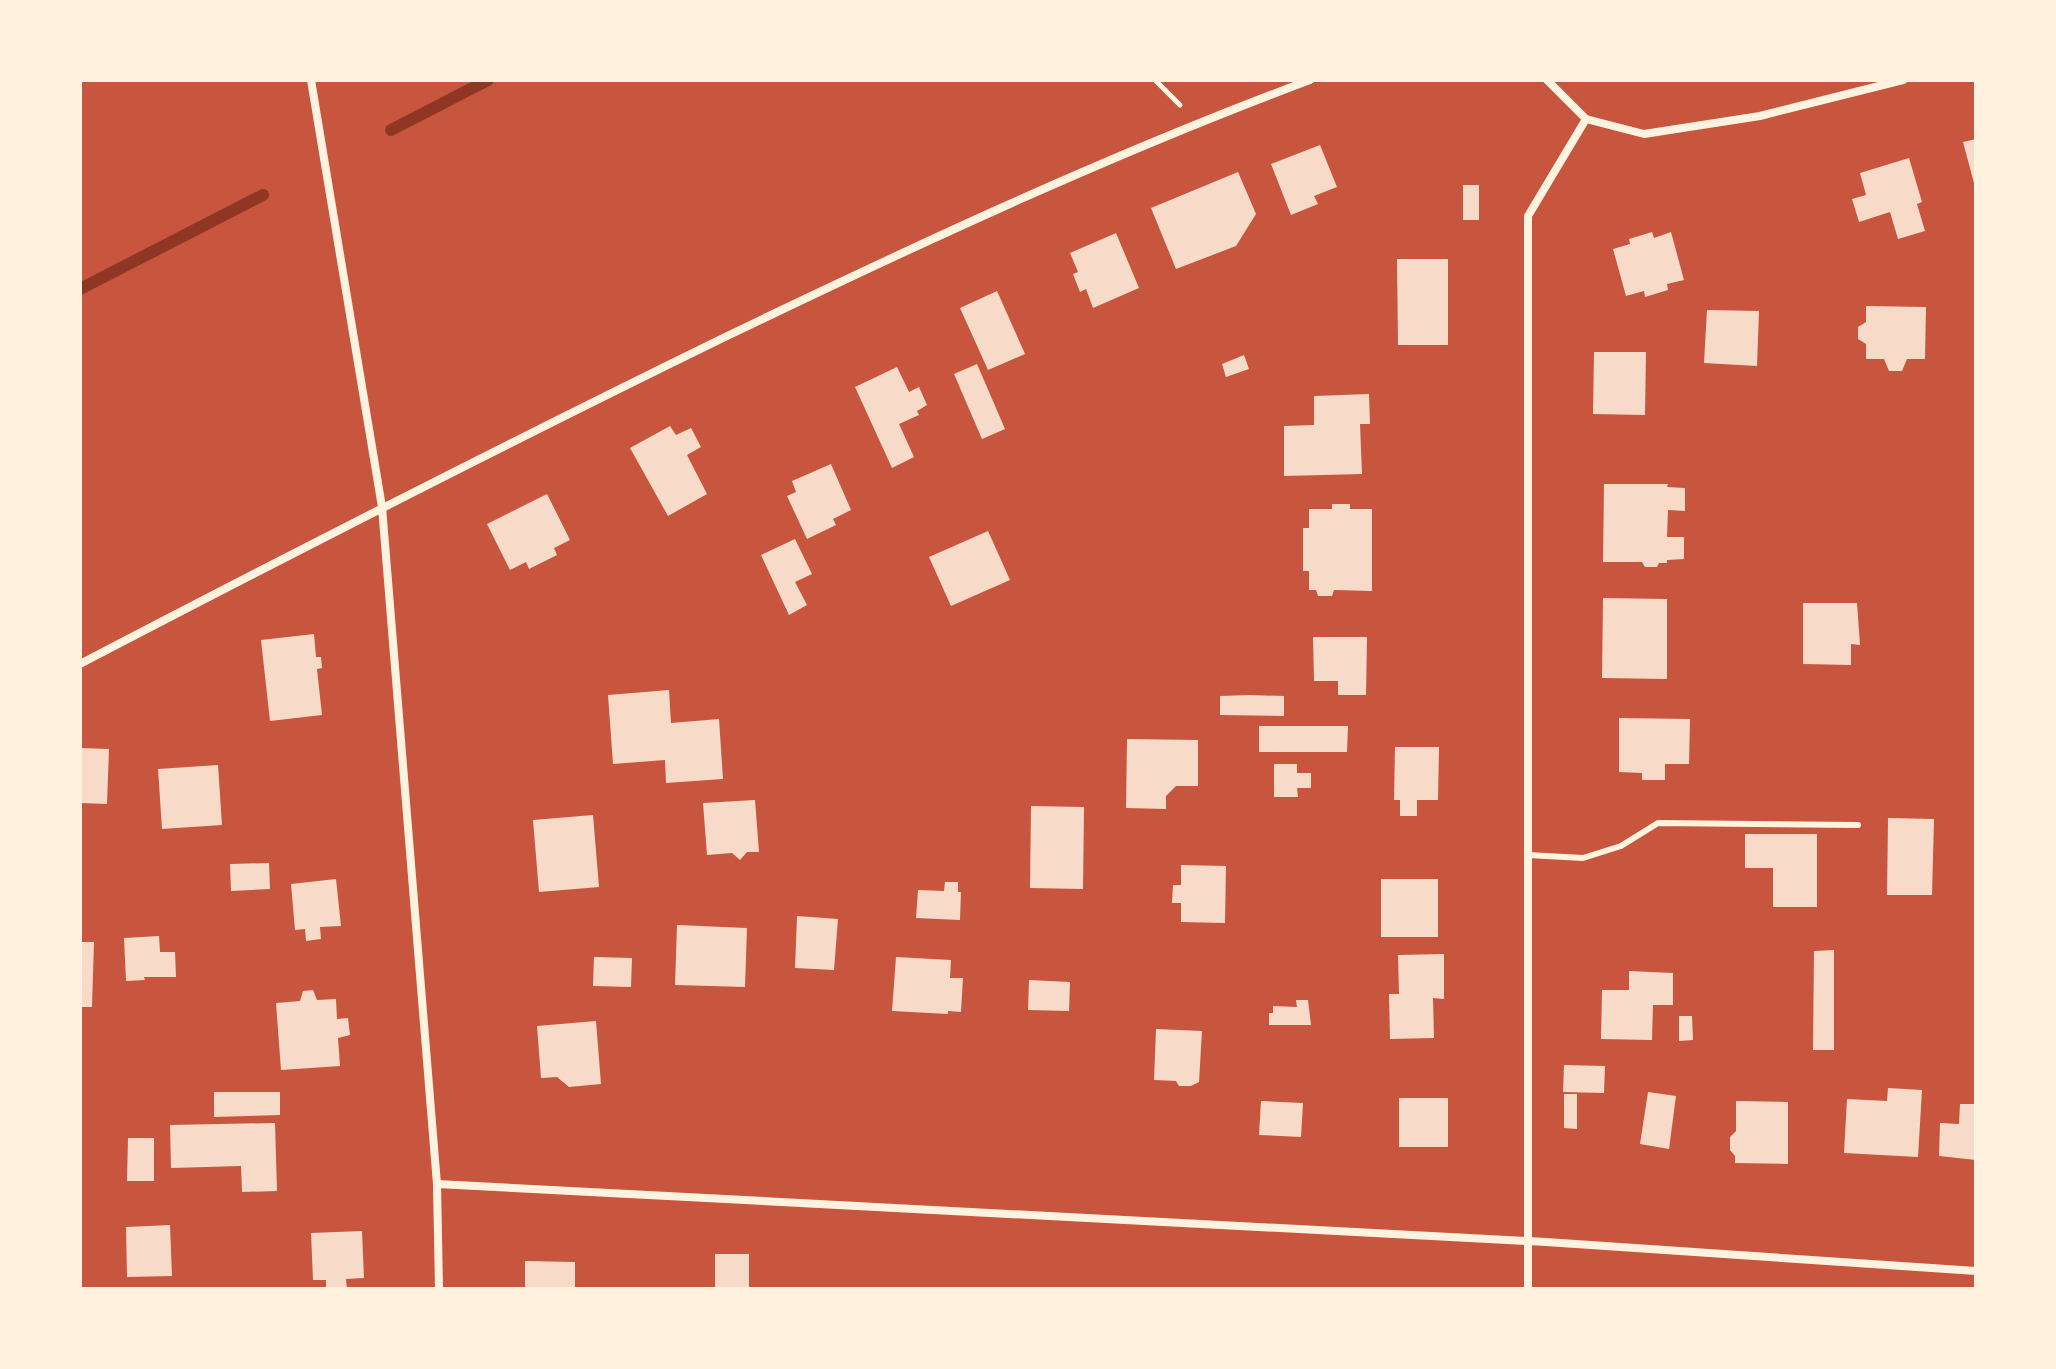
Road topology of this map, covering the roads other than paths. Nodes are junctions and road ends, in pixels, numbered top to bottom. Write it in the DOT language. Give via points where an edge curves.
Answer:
graph roads {
  1 [pos="311,80"];
  2 [pos="1310,80"];
  3 [pos="1547,80"];
  4 [pos="1903,80"];
  5 [pos="1586,119"];
  6 [pos="382,507"];
  7 [pos="80,664"];
  8 [pos="1858,825"];
  9 [pos="1528,855"];
  10 [pos="437,1184"];
  11 [pos="1529,1241"];
  12 [pos="1976,1271"];
  13 [pos="439,1289"];
  14 [pos="1528,1289"];
  1 -- 6 [label="street"];
  2 -- 6 [label="street" via="1196,122 891,257"];
  3 -- 5 [label="street"];
  4 -- 5 [label="street" via="1760,116 1644,134"];
  5 -- 9 [label="street" via="1528,216"];
  6 -- 7 [label="street"];
  6 -- 10 [label="street"];
  8 -- 9 [label="lane" via="1658,823 1621,846 1583,858"];
  9 -- 11 [label="street"];
  10 -- 11 [label="street"];
  10 -- 13 [label="street"];
  11 -- 12 [label="street"];
  11 -- 14 [label="street"];
}
